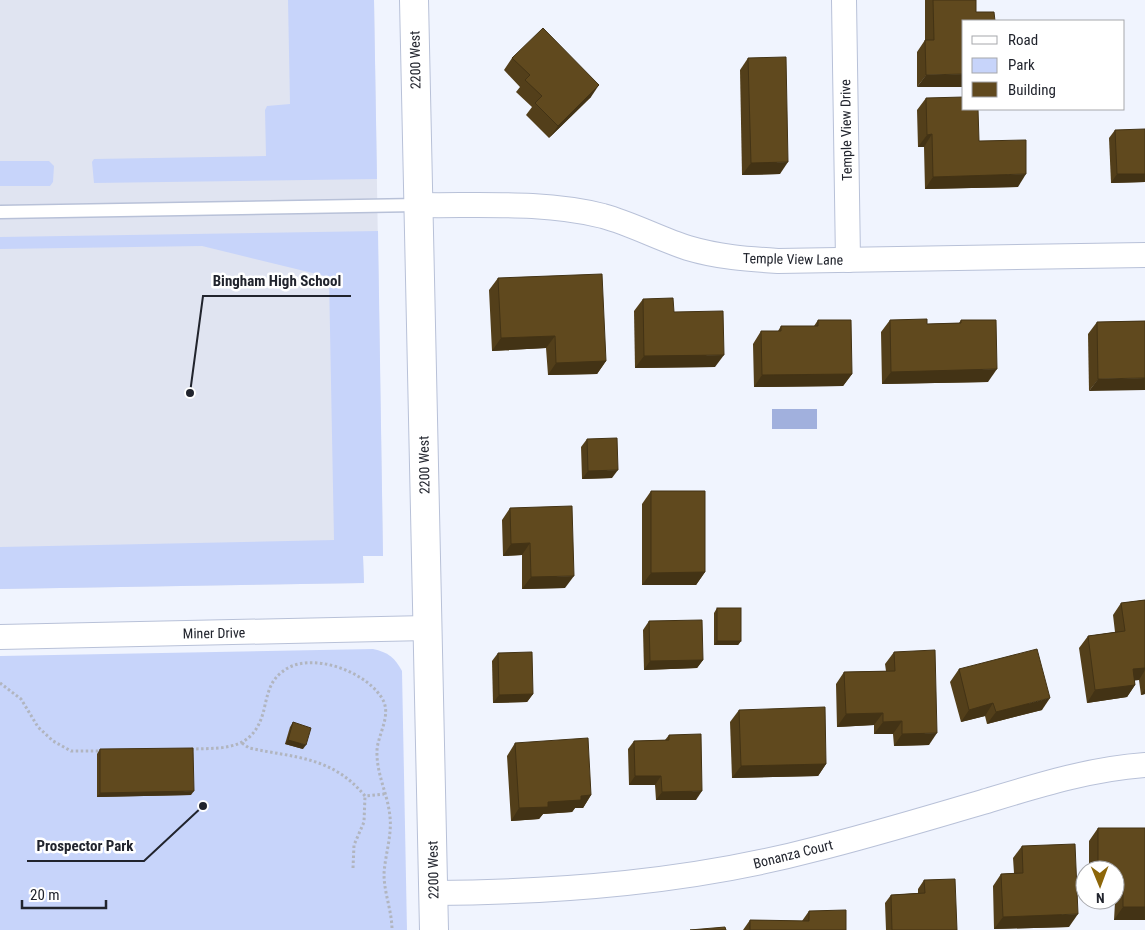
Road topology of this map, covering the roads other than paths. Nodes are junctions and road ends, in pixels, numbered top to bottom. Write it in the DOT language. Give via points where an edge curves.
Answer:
graph roads {
  1 [pos="414,0"];
  2 [pos="844,0"];
  3 [pos="418,205"];
  4 [pos="0,212"];
  5 [pos="1145,255"];
  6 [pos="848,260"];
  7 [pos="428,628"];
  8 [pos="0,637"];
  9 [pos="1145,766"];
  10 [pos="434,893"];
  11 [pos="434,930"];
  1 -- 3 [label="street, 2200 West"];
  2 -- 6 [label="street, Temple View Drive"];
  3 -- 4 [label="lane"];
  3 -- 6 [label="street, Temple View Lane" via="564,209 604,217 689,248 733,258"];
  3 -- 7 [label="street, 2200 West"];
  5 -- 6 [label="street, Temple View Lane"];
  7 -- 8 [label="street, Miner Drive"];
  7 -- 10 [label="street, 2200 West"];
  9 -- 10 [label="street, Bonanza Court" via="1048,782 766,862 683,876 572,888"];
  10 -- 11 [label="street, 2200 West"];
}
